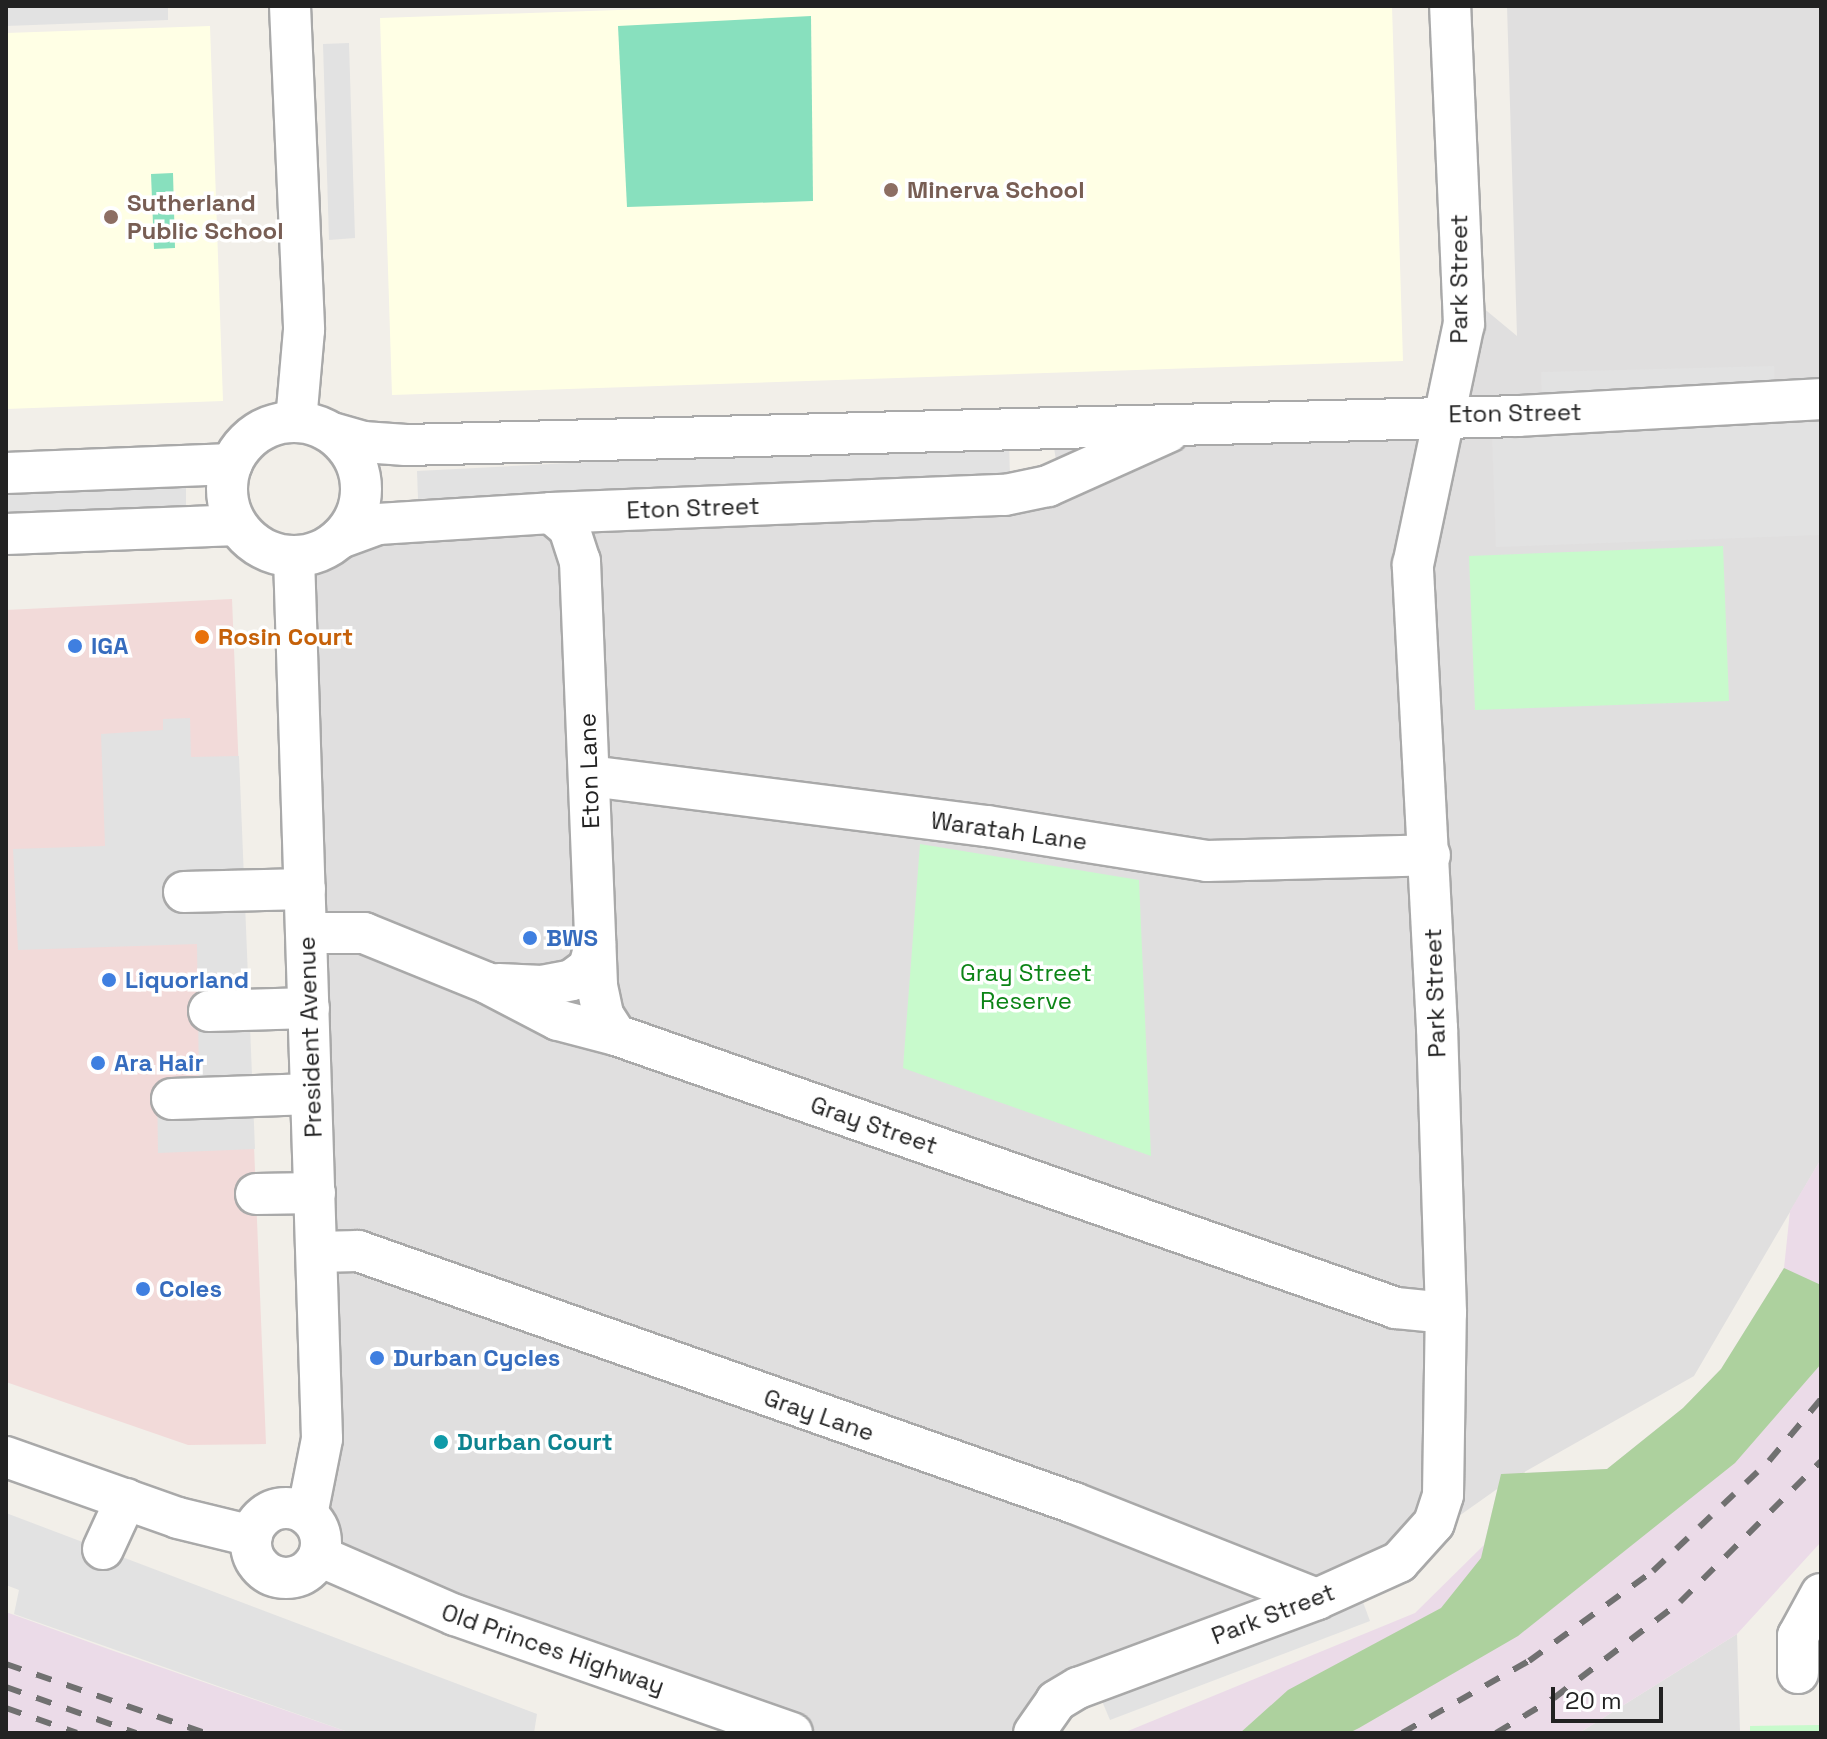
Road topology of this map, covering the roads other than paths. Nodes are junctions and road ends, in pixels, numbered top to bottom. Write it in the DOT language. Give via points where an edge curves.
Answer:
graph roads {
  1 [pos="290,6"];
  2 [pos="1450,6"];
  3 [pos="1821,399"];
  4 [pos="1445,414"];
  5 [pos="1208,421"];
  6 [pos="1039,425"];
  7 [pos="314,427"];
  8 [pos="232,464"];
  9 [pos="6,473"];
  10 [pos="1048,486"];
  11 [pos="551,513"];
  12 [pos="237,525"];
  13 [pos="6,534"];
  14 [pos="340,538"];
  15 [pos="294,557"];
  16 [pos="590,776"];
  17 [pos="1430,855"];
  18 [pos="305,889"];
  19 [pos="184,892"];
  20 [pos="308,933"];
  21 [pos="595,944"];
  22 [pos="487,983"];
  23 [pos="309,1008"];
  24 [pos="209,1011"];
  25 [pos="616,1035"];
  26 [pos="311,1094"];
  27 [pos="172,1099"];
  28 [pos="315,1193"];
  29 [pos="256,1194"];
  30 [pos="317,1252"];
  31 [pos="1446,1313"];
  32 [pos="6,1457"];
  33 [pos="126,1499"];
  34 [pos="307,1515"];
  35 [pos="252,1536"];
  36 [pos="103,1549"];
  37 [pos="319,1556"];
  38 [pos="1821,1594"];
  39 [pos="1317,1599"];
  40 [pos="1798,1673"];
  41 [pos="792,1733"];
  42 [pos="1034,1733"];
  1 -- 7 [label="street" via="304,330"];
  2 -- 4 [label="street, Park Street" via="1464,308"];
  3 -- 4 [label="street, Eton Street" via="1518,416"];
  4 -- 5 [label="street, Eton Street"];
  4 -- 17 [label="street, Park Street" via="1413,565"];
  5 -- 6 [label="street, Eton Street"];
  5 -- 10 [label="street, Eton Street" via="1151,437"];
  6 -- 7 [label="street, Eton Street" via="406,445 363,442"];
  6 -- 10 [label="street" via="1057,450 1057,467"];
  7 -- 8 [label="street" via="257,432"];
  7 -- 14 [label="street" via="346,445 361,483 360,505"];
  8 -- 9 [label="street"];
  8 -- 12 [label="street" via="227,495"];
  10 -- 11 [label="street, Eton Street" via="1005,495"];
  11 -- 14 [label="street, Eton Street" via="378,524"];
  11 -- 16 [label="street, Eton Lane" via="569,528 580,561"];
  12 -- 13 [label="street"];
  12 -- 15 [label="street" via="262,548"];
  14 -- 15 [label="street" via="311,555"];
  15 -- 18 [label="street, President Avenue"];
  16 -- 17 [label="street, Waratah Lane" via="987,826 1207,861"];
  16 -- 21 [label="street, Eton Lane"];
  17 -- 31 [label="street, Park Street"];
  18 -- 19 [label="street"];
  18 -- 20 [label="street, President Avenue"];
  20 -- 22 [label="street, Gray Street" via="364,933"];
  20 -- 23 [label="street, President Avenue"];
  21 -- 22 [label="street" via="589,967 567,982"];
  21 -- 25 [label="street, Eton Lane" via="599,999"];
  22 -- 25 [label="street, Gray Street" via="558,1020"];
  23 -- 24 [label="street"];
  23 -- 26 [label="street, President Avenue"];
  25 -- 31 [label="street, Gray Street" via="1396,1308"];
  26 -- 27 [label="street"];
  26 -- 28 [label="street, President Avenue"];
  28 -- 29 [label="street"];
  28 -- 30 [label="street, President Avenue"];
  30 -- 34 [label="street, President Avenue" via="322,1439"];
  30 -- 39 [label="street, Gray Lane" via="358,1251 1074,1503"];
  31 -- 39 [label="street, Park Street" via="1443,1495 1434,1523 1399,1562"];
  32 -- 33 [label="street"];
  33 -- 35 [label="street"];
  33 -- 36 [label="street"];
  34 -- 35 [label="street" via="280,1508 267,1513"];
  34 -- 37 [label="street" via="319,1532"];
  35 -- 37 [label="street" via="256,1561 276,1577 301,1574"];
  37 -- 41 [label="street, Old Princes Highway" via="455,1615"];
  38 -- 40 [label="street" via="1798,1636"];
  39 -- 42 [label="street, Park Street" via="1078,1688 1056,1701"];
}
